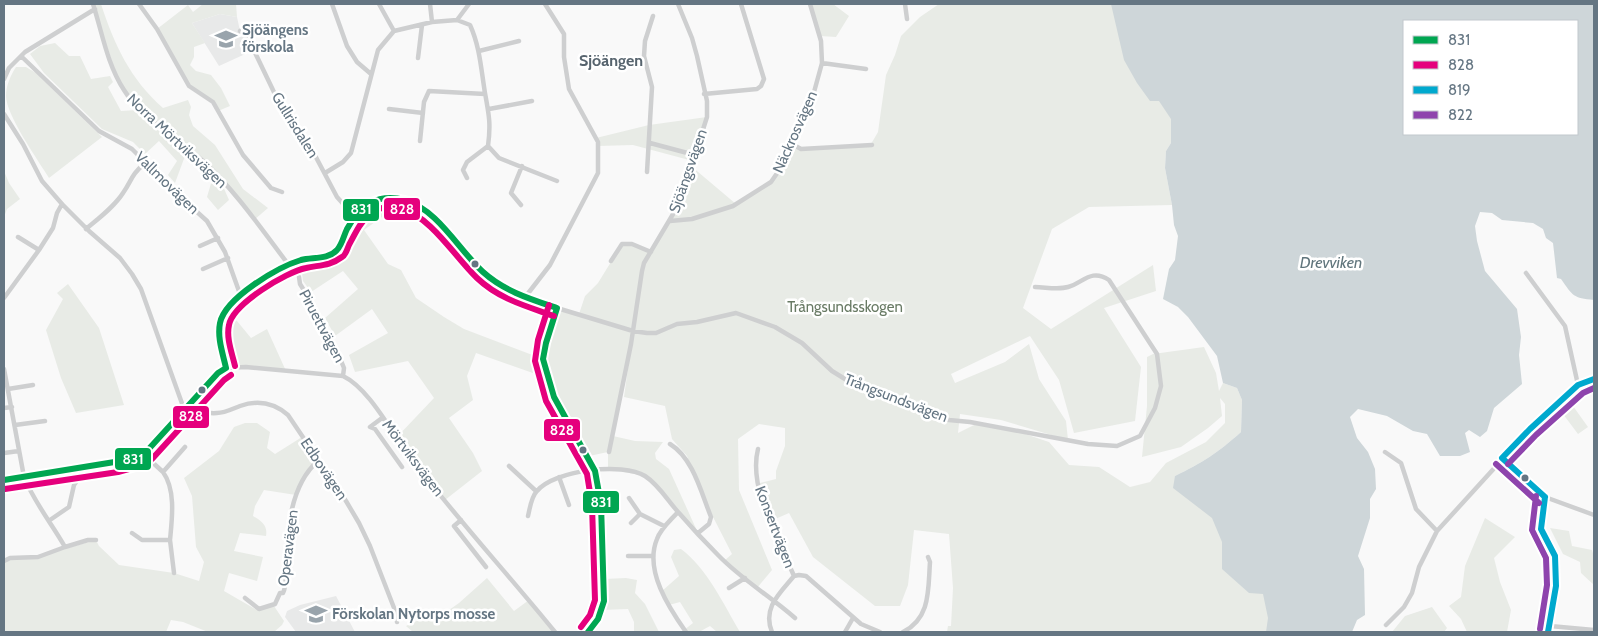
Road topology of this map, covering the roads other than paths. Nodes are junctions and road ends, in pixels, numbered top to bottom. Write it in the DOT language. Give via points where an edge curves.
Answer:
graph roads {
  1 [pos="93,4"];
  2 [pos="139,4"];
  3 [pos="332,4"];
  4 [pos="379,4"];
  5 [pos="430,4"];
  6 [pos="469,4"];
  7 [pos="545,4"];
  8 [pos="678,4"];
  9 [pos="741,4"];
  10 [pos="810,4"];
  11 [pos="904,4"];
  12 [pos="95,10"];
  13 [pos="654,16"];
  14 [pos="907,19"];
  15 [pos="457,20"];
  16 [pos="432,22"];
  17 [pos="422,25"];
  18 [pos="240,31"];
  19 [pos="394,31"];
  20 [pos="519,41"];
  21 [pos="479,51"];
  22 [pos="21,56"];
  23 [pos="418,58"];
  24 [pos="822,63"];
  25 [pos="6,69"];
  26 [pos="866,69"];
  27 [pos="371,74"];
  28 [pos="4,79"];
  29 [pos="485,94"];
  30 [pos="704,94"];
  31 [pos="532,101"];
  32 [pos="389,109"];
  33 [pos="489,109"];
  34 [pos="423,113"];
  35 [pos="4,114"];
  36 [pos="420,141"];
  37 [pos="650,143"];
  38 [pos="792,144"];
  39 [pos="872,145"];
  40 [pos="488,146"];
  41 [pos="695,156"];
  42 [pos="144,164"];
  43 [pos="522,166"];
  44 [pos="647,172"];
  45 [pos="325,173"];
  46 [pos="467,178"];
  47 [pos="557,181"];
  48 [pos="282,192"];
  49 [pos="62,204"];
  50 [pos="521,205"];
  51 [pos="354,216"];
  52 [pos="670,221"];
  53 [pos="86,229"];
  54 [pos="18,237"];
  55 [pos="218,238"];
  56 [pos="200,246"];
  57 [pos="39,250"];
  58 [pos="651,252"];
  59 [pos="228,258"];
  60 [pos="611,261"];
  61 [pos="288,264"];
  62 [pos="203,269"];
  63 [pos="1526,273"];
  64 [pos="299,277"];
  65 [pos="1035,287"];
  66 [pos="240,294"];
  67 [pos="526,296"];
  68 [pos="4,298"];
  69 [pos="557,308"];
  70 [pos="633,330"];
  71 [pos="226,368"];
  72 [pos="4,369"];
  73 [pos="343,376"];
  74 [pos="1594,379"];
  75 [pos="33,385"];
  76 [pos="1578,385"];
  77 [pos="8,390"];
  78 [pos="12,407"];
  79 [pos="185,407"];
  80 [pos="4,408"];
  81 [pos="382,418"];
  82 [pos="45,421"];
  83 [pos="15,425"];
  84 [pos="670,444"];
  85 [pos="185,447"];
  86 [pos="758,449"];
  87 [pos="20,451"];
  88 [pos="609,452"];
  89 [pos="1385,452"];
  90 [pos="4,453"];
  91 [pos="1502,458"];
  92 [pos="318,461"];
  93 [pos="509,466"];
  94 [pos="402,467"];
  95 [pos="595,471"];
  96 [pos="163,472"];
  97 [pos="24,477"];
  98 [pos="559,477"];
  99 [pos="4,480"];
  100 [pos="536,491"];
  101 [pos="1545,497"];
  102 [pos="629,498"];
  103 [pos="569,505"];
  104 [pos="678,512"];
  105 [pos="640,514"];
  106 [pos="1594,515"];
  107 [pos="528,516"];
  108 [pos="50,520"];
  109 [pos="461,520"];
  110 [pos="631,524"];
  111 [pos="664,526"];
  112 [pos="1437,531"];
  113 [pos="132,533"];
  114 [pos="698,533"];
  115 [pos="96,540"];
  116 [pos="170,540"];
  117 [pos="65,547"];
  118 [pos="628,556"];
  119 [pos="654,556"];
  120 [pos="928,557"];
  121 [pos="4,561"];
  122 [pos="486,567"];
  123 [pos="174,573"];
  124 [pos="794,576"];
  125 [pos="745,578"];
  126 [pos="729,588"];
  127 [pos="245,598"];
  128 [pos="773,600"];
  129 [pos="795,618"];
  130 [pos="853,618"];
  131 [pos="397,622"];
  132 [pos="1386,625"];
  133 [pos="1550,626"];
  134 [pos="1594,630"];
  135 [pos="1582,631"];
  136 [pos="556,632"];
  137 [pos="588,632"];
  138 [pos="686,632"];
  139 [pos="772,632"];
  140 [pos="845,632"];
  141 [pos="880,632"];
  142 [pos="903,632"];
  143 [pos="1548,632"];
  1 -- 12 [label="street, Norra Mörtviksvägen"];
  2 -- 48 [label="street" via="189,86 214,102 243,155 271,188"];
  3 -- 27 [label="street" via="347,46 357,62"];
  4 -- 19 [label="street"];
  5 -- 16 [label="street"];
  6 -- 15 [label="street"];
  7 -- 67 [label="street" via="564,34 569,89 598,142 598,173 550,265"];
  8 -- 30 [label="street, Sjöängsvägen" via="692,38"];
  9 -- 30 [label="street" via="764,79 757,89"];
  10 -- 24 [label="street, Näckrosvägen" via="821,41"];
  11 -- 14 [label="street"];
  12 -- 22 [label="street"];
  12 -- 61 [label="street, Norra Mörtviksvägen" via="125,92 204,162"];
  13 -- 37 [label="street" via="645,41 644,56 652,87"];
  15 -- 16 [label="street"];
  15 -- 21 [label="street" via="470,25"];
  16 -- 17 [label="street"];
  17 -- 19 [label="street"];
  17 -- 23 [label="street"];
  18 -- 45 [label="street, Gullrisdalen" via="247,36 284,114 308,144"];
  19 -- 27 [label="street" via="378,50"];
  20 -- 21 [label="street"];
  21 -- 29 [label="street"];
  22 -- 25 [label="street"];
  22 -- 42 [label="street, Vallmovägen" via="99,132 132,149"];
  24 -- 26 [label="street"];
  24 -- 38 [label="street, Näckrosvägen" via="811,103"];
  25 -- 28 [label="street"];
  27 -- 45 [label="street" via="351,153"];
  29 -- 33 [label="street"];
  29 -- 34 [label="street" via="429,91"];
  30 -- 41 [label="street, Sjöängsvägen" via="707,117"];
  31 -- 33 [label="street"];
  32 -- 34 [label="street"];
  33 -- 40 [label="street"];
  34 -- 36 [label="street"];
  35 -- 49 [label="street" via="42,181"];
  37 -- 41 [label="street"];
  37 -- 44 [label="street"];
  38 -- 39 [label="street" via="801,149"];
  38 -- 52 [label="street, Näckrosvägen" via="782,166 763,189 733,206 692,219"];
  40 -- 43 [label="street" via="499,158"];
  40 -- 46 [label="street" via="467,162 463,170"];
  41 -- 52 [label="street, Sjöängsvägen"];
  42 -- 53 [label="street" via="133,174 114,204"];
  42 -- 55 [label="street, Vallmovägen" via="207,221"];
  43 -- 47 [label="street"];
  43 -- 50 [label="street" via="511,193"];
  45 -- 51 [label="street, Gullrisdalen" via="337,196"];
  49 -- 53 [label="street"];
  49 -- 57 [label="street" via="54,228"];
  51 -- 61 [label="street, Trångsundsvägen" via="337,250 324,257"];
  51 -- 67 [label="street, Trångsundsvägen" via="368,203 383,198 420,206 483,272 511,292"];
  52 -- 58 [label="street, Sjöängsvägen"];
  53 -- 79 [label="street" via="120,258 141,289"];
  54 -- 57 [label="street"];
  55 -- 56 [label="street"];
  55 -- 59 [label="street, Vallmovägen"];
  57 -- 68 [label="street"];
  58 -- 60 [label="street" via="632,244 622,244"];
  58 -- 70 [label="street, Sjöängsvägen" via="642,271"];
  59 -- 62 [label="street"];
  59 -- 66 [label="street, Vallmovägen"];
  61 -- 66 [label="street, Trångsundsvägen"];
  63 -- 76 [label="street" via="1565,326"];
  64 -- 73 [label="street, Piruettvägen" via="338,351 344,368"];
  65 -- 70 [label="street, Trångsundsvägen" via="1067,288 1096,275 1109,280 1157,354 1161,386 1155,408 1140,436 1117,446 1088,444 949,420 905,400 853,384 832,371 802,343 775,327 736,313 677,324 656,333"];
  66 -- 71 [label="street, Trångsundsvägen" via="220,323 220,342"];
  67 -- 69 [label="street, Trångsundsvägen"];
  69 -- 70 [label="street, Trångsundsvägen"];
  69 -- 95 [label="street" via="543,359 554,397"];
  70 -- 88 [label="street, Sjöängsvägen"];
  71 -- 73 [label="street"];
  71 -- 79 [label="street" via="218,372"];
  72 -- 77 [label="street"];
  73 -- 81 [label="street, Mörtviksvägen" via="364,393"];
  74 -- 76 [label="street"];
  75 -- 77 [label="street"];
  76 -- 91 [label="street"];
  77 -- 78 [label="street"];
  78 -- 80 [label="street"];
  78 -- 83 [label="street"];
  79 -- 92 [label="street, Edbovägen" via="215,414 252,404 265,403 276,407 288,415"];
  79 -- 97 [label="street" via="146,452 133,459"];
  81 -- 94 [label="street" via="370,428 375,429"];
  81 -- 109 [label="street, Mörtviksvägen"];
  82 -- 83 [label="street"];
  83 -- 87 [label="street"];
  84 -- 114 [label="street" via="688,461 711,517 709,524"];
  85 -- 96 [label="street"];
  86 -- 124 [label="street, Konsertvägen" via="759,494"];
  87 -- 90 [label="street"];
  87 -- 97 [label="street"];
  89 -- 112 [label="street" via="1401,463 1416,508"];
  91 -- 101 [label="street"];
  91 -- 112 [label="street"];
  92 -- 127 [label="street, Operavägen" via="304,475 296,495 290,521 286,588 275,604 266,608 259,609"];
  92 -- 131 [label="street, Edbovägen" via="359,523"];
  93 -- 100 [label="street"];
  95 -- 98 [label="street"];
  95 -- 104 [label="street" via="633,471 645,476"];
  95 -- 137 [label="street" via="600,504 604,601 598,619"];
  96 -- 108 [label="street" via="151,461 110,474 79,478 69,507"];
  96 -- 116 [label="street" via="170,494"];
  97 -- 99 [label="street"];
  97 -- 108 [label="street" via="30,493"];
  98 -- 100 [label="street"];
  98 -- 103 [label="street"];
  100 -- 107 [label="street"];
  101 -- 106 [label="street"];
  101 -- 133 [label="street" via="1541,529 1555,556 1556,586"];
  102 -- 105 [label="street"];
  104 -- 111 [label="street"];
  104 -- 114 [label="street"];
  105 -- 110 [label="street"];
  105 -- 111 [label="street"];
  108 -- 117 [label="street"];
  109 -- 122 [label="street" via="454,526"];
  109 -- 136 [label="street, Mörtviksvägen"];
  111 -- 119 [label="street" via="656,541"];
  112 -- 132 [label="street" via="1419,567 1412,593 1404,607"];
  113 -- 116 [label="street" via="142,540"];
  114 -- 125 [label="street"];
  115 -- 117 [label="street"];
  116 -- 123 [label="street"];
  117 -- 121 [label="street" via="38,558 14,557"];
  118 -- 119 [label="street"];
  119 -- 138 [label="street" via="654,569 660,586"];
  120 -- 142 [label="street" via="926,603 922,617"];
  124 -- 128 [label="street, Konsertvägen"];
  124 -- 130 [label="street" via="806,576"];
  125 -- 126 [label="street"];
  125 -- 128 [label="street"];
  128 -- 129 [label="street"];
  128 -- 139 [label="street" via="768,619"];
  130 -- 140 [label="street"];
  130 -- 141 [label="street"];
  133 -- 135 [label="street"];
  133 -- 143 [label="street"];
  134 -- 135 [label="street"];
}
